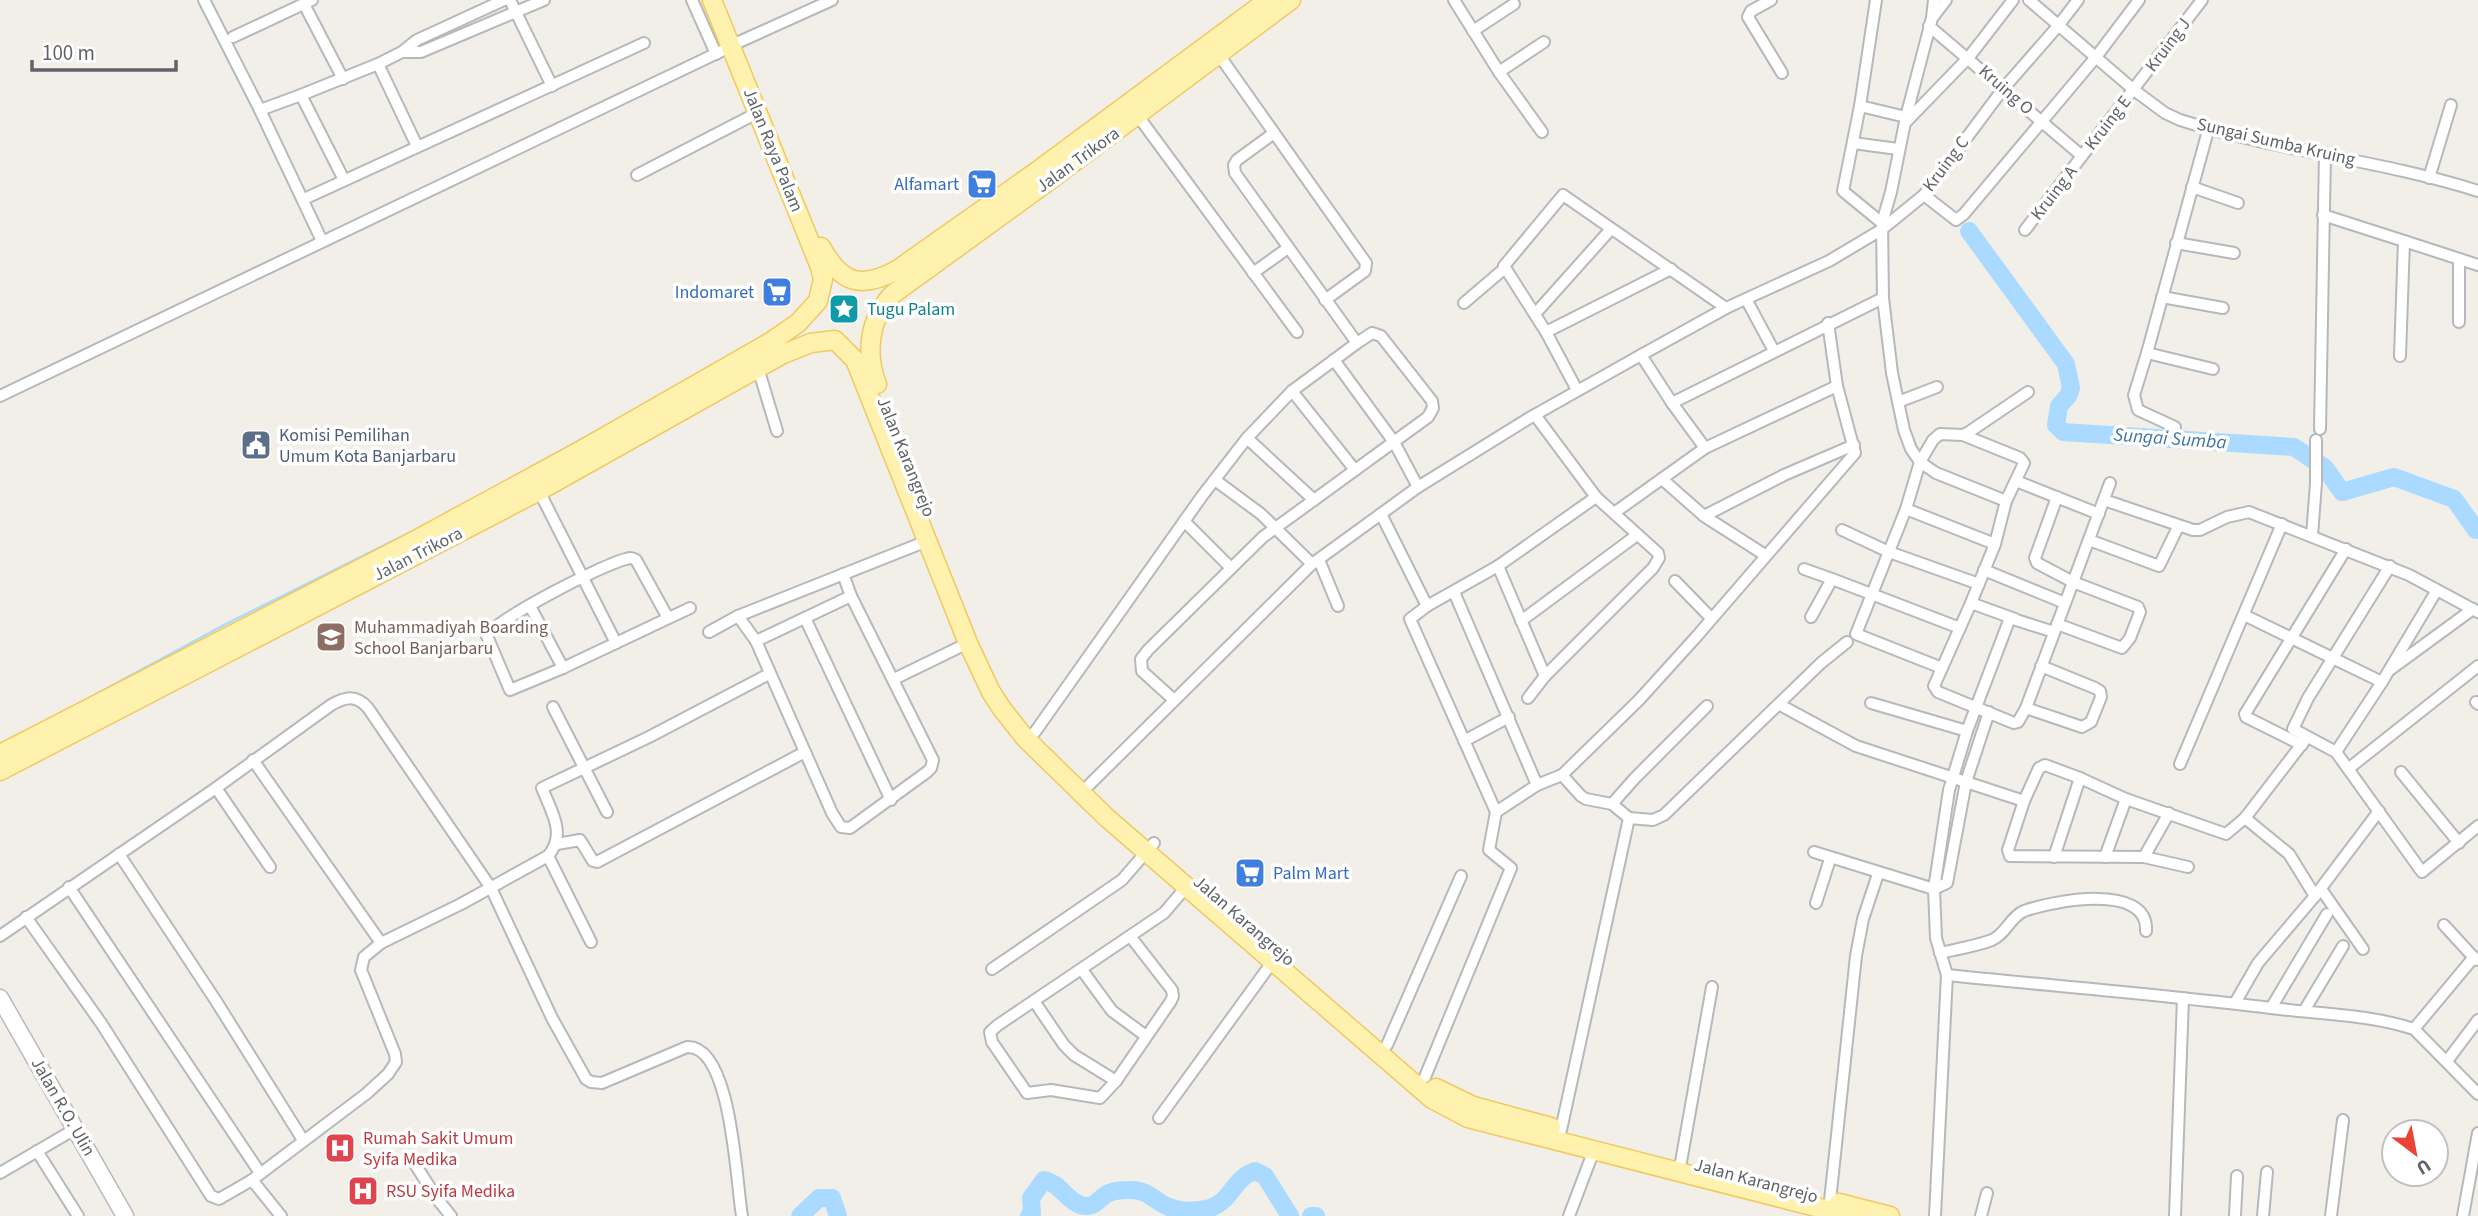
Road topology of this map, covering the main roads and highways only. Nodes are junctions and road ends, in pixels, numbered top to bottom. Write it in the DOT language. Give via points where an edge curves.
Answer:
graph roads {
  1 [pos="712,0"];
  2 [pos="721,0"];
  3 [pos="1268,0"];
  4 [pos="1291,0"];
  5 [pos="729,47"];
  6 [pos="854,281"];
  7 [pos="818,301"];
  8 [pos="874,326"];
  9 [pos="835,340"];
  10 [pos="166,676"];
  11 [pos="0,754"];
  12 [pos="0,771"];
  13 [pos="1150,847"];
  14 [pos="0,998"];
  15 [pos="1333,1005"];
  16 [pos="1628,1153"];
  17 [pos="125,1216"];
  18 [pos="1851,1216"];
  19 [pos="1889,1216"];
  1 -- 5 [label="main road, Jalan Raya Palam"];
  2 -- 5 [label="main road, Jalan Raya Palam"];
  3 -- 6 [label="main road, Jalan Trikora" via="906,264 875,281"];
  4 -- 8 [label="main road, Jalan Trikora" via="901,287 886,301"];
  5 -- 6 [label="main road, Jalan Raya Palam" via="821,247 836,270"];
  5 -- 7 [label="main road, Jalan Raya Palam" via="820,267"];
  6 -- 7 [label="main road" via="836,282"];
  6 -- 8 [label="main road" via="875,299"];
  7 -- 9 [label="main road" via="817,320"];
  7 -- 10 [label="main road, Jalan Trikora" via="788,331 632,421"];
  8 -- 9 [label="main road" via="853,342"];
  8 -- 13 [label="main road, Jalan Karangrejo" via="869,346 873,374 999,687 1035,732"];
  9 -- 10 [label="main road, Jalan Trikora" via="796,348 539,491"];
  9 -- 13 [label="main road, Jalan Karangrejo" via="855,359 995,700 1025,738 1106,817"];
  10 -- 11 [label="main road, Jalan Trikora"];
  10 -- 12 [label="main road, Jalan Trikora"];
  13 -- 15 [label="main road, Jalan Karangrejo"];
  13 -- 15 [label="main road, Jalan Karangrejo" via="1273,961"];
  14 -- 17 [label="main road, Jalan R.O. Ulin"];
  15 -- 16 [label="main road, Jalan Karangrejo" via="1437,1089 1473,1105"];
  15 -- 16 [label="main road, Jalan Karangrejo" via="1432,1099 1468,1118 1594,1150"];
  16 -- 18 [label="main road, Jalan Karangrejo"];
  16 -- 19 [label="main road, Jalan Karangrejo" via="1681,1162"];
}
